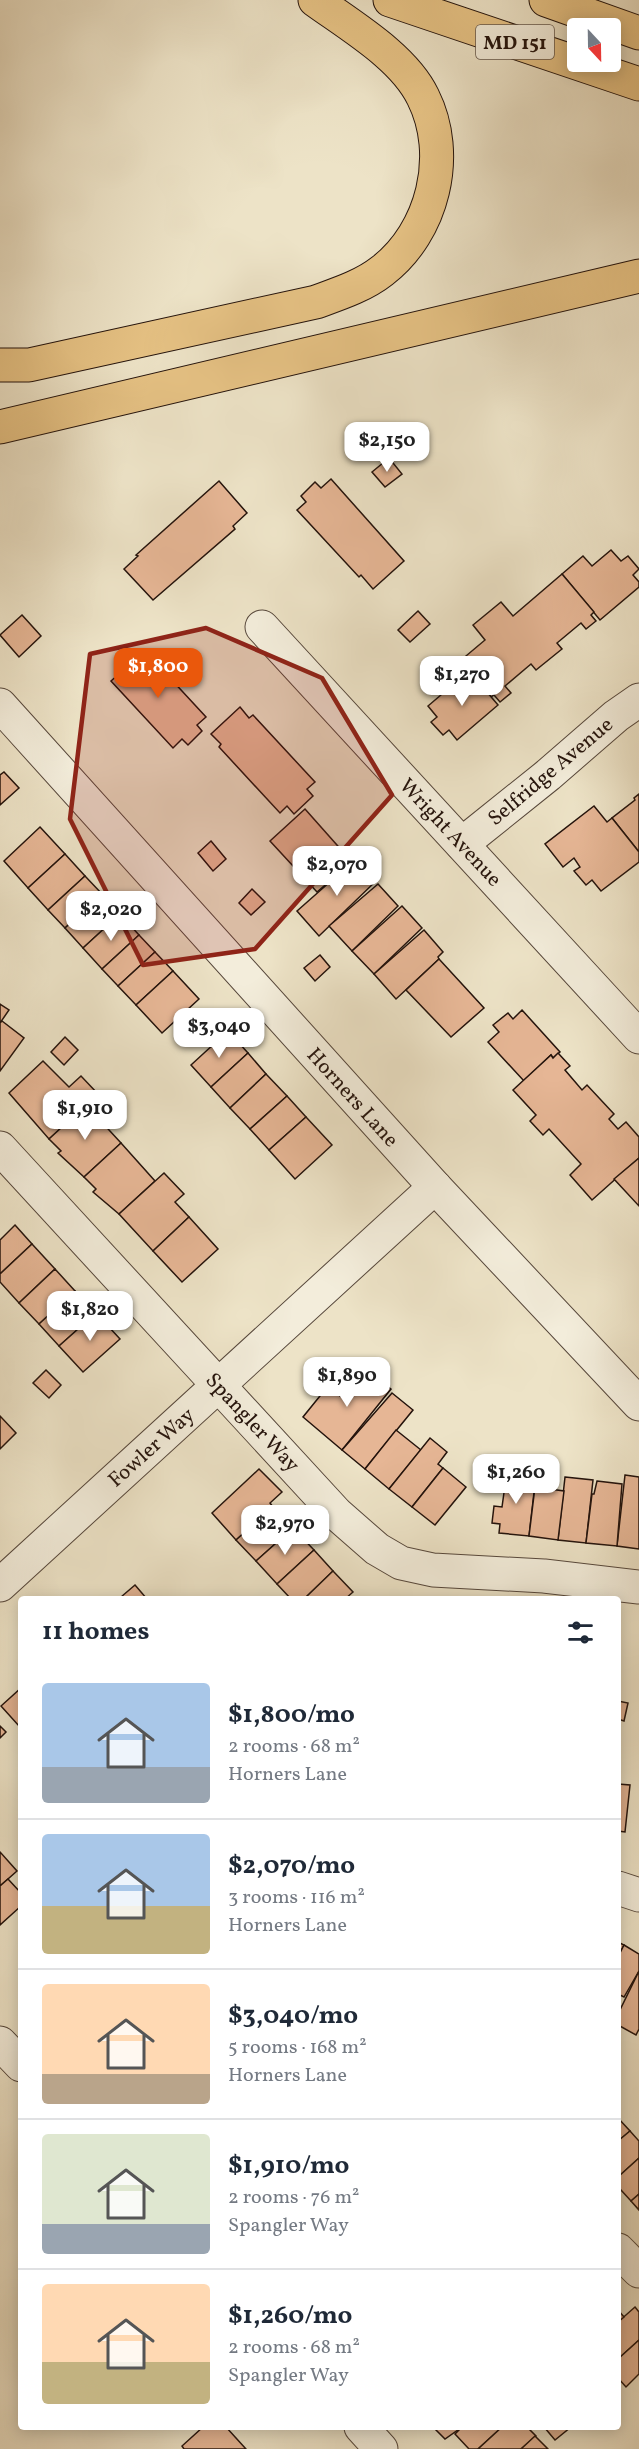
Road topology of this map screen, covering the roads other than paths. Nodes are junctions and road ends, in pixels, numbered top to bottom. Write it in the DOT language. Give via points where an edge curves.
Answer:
graph roads {
  1 [pos="315,0"];
  2 [pos="390,0"];
  3 [pos="546,0"];
  4 [pos="639,33"];
  5 [pos="639,84"];
  6 [pos="639,276"];
  7 [pos="0,365"];
  8 [pos="11,424"];
  9 [pos="0,447"];
  10 [pos="262,627"];
  11 [pos="639,700"];
  12 [pos="0,705"];
  13 [pos="462,844"];
  14 [pos="639,1037"];
  15 [pos="0,1148"];
  16 [pos="435,1187"];
  17 [pos="219,1385"];
  18 [pos="639,1404"];
  19 [pos="7,1584"];
  20 [pos="639,1587"];
  21 [pos="621,1889"];
  22 [pos="639,1895"];
  23 [pos="0,2043"];
  24 [pos="18,2063"];
  25 [pos="621,2253"];
  26 [pos="639,2271"];
  27 [pos="364,2430"];
  28 [pos="381,2449"];
  1 -- 7 [label="main road" via="397,63 423,96 435,132 437,172 428,210 411,241 382,271 349,290 316,302 29,365"];
  2 -- 5 [label="main road, MD 151"];
  3 -- 4 [label="main road, MD 151"];
  6 -- 8 [label="main road"];
  8 -- 9 [label="street"];
  10 -- 13 [label="street, Wright Avenue"];
  11 -- 13 [label="street, Selfridge Avenue"];
  12 -- 16 [label="street, Horners Lane"];
  13 -- 14 [label="street, Wright Avenue"];
  15 -- 17 [label="street, Spangler Way"];
  16 -- 17 [label="street, Fowler Way"];
  16 -- 18 [label="street, Horners Lane"];
  17 -- 19 [label="street, Fowler Way"];
  17 -- 20 [label="street, Spangler Way" via="337,1514 377,1550 401,1563"];
  21 -- 22 [label="street"];
  23 -- 24 [label="street"];
  25 -- 26 [label="street"];
  27 -- 28 [label="street"];
}
